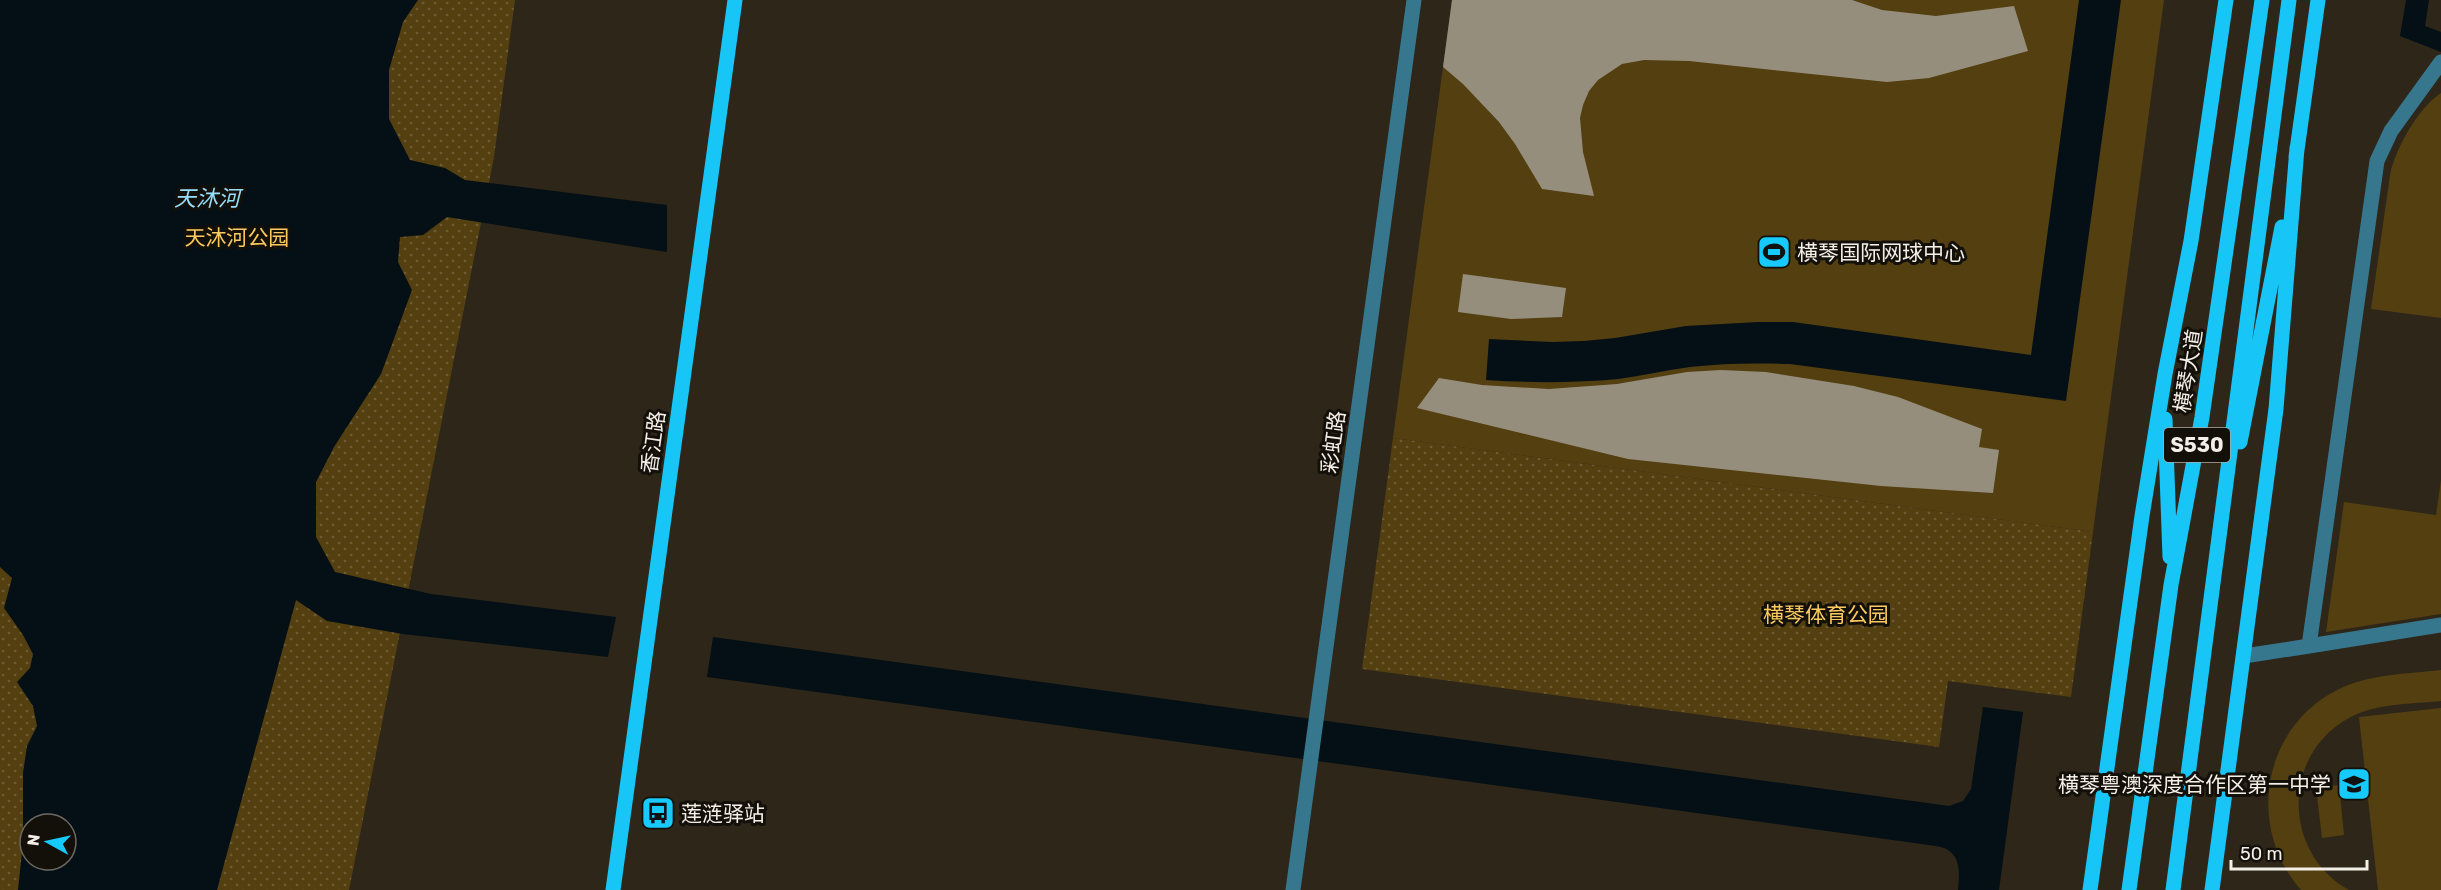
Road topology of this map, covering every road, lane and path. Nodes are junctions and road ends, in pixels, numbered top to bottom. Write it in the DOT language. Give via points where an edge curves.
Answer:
graph roads {
  1 [pos="735,0"];
  2 [pos="1414,0"];
  3 [pos="2226,0"];
  4 [pos="2262,0"];
  5 [pos="2289,0"];
  6 [pos="2319,0"];
  7 [pos="2438,71"];
  8 [pos="2297,148"];
  9 [pos="2165,374"];
  10 [pos="2218,554"];
  11 [pos="2171,585"];
  12 [pos="2441,625"];
  13 [pos="2309,646"];
  14 [pos="2244,656"];
  15 [pos="613,890"];
  16 [pos="1293,890"];
  17 [pos="2090,890"];
  18 [pos="2129,890"];
  19 [pos="2173,890"];
  20 [pos="2211,890"];
  1 -- 15 [label="main road, 香江路"];
  2 -- 16 [label="street, 彩虹路"];
  3 -- 9 [label="main road" via="2191,241"];
  4 -- 11 [label="main road, 横琴大道 / S530" via="2204,405"];
  5 -- 10 [label="main road, S530"];
  6 -- 8 [label="main road"];
  7 -- 13 [label="street" via="2385,140 2375,172"];
  8 -- 10 [label="main road"];
  8 -- 14 [label="main road" via="2276,409"];
  9 -- 11 [label="main road"];
  9 -- 17 [label="main road"];
  10 -- 19 [label="main road, S530"];
  11 -- 18 [label="main road, 横琴大道 / S530"];
  12 -- 13 [label="street"];
  13 -- 14 [label="street"];
  14 -- 20 [label="main road"];
}
